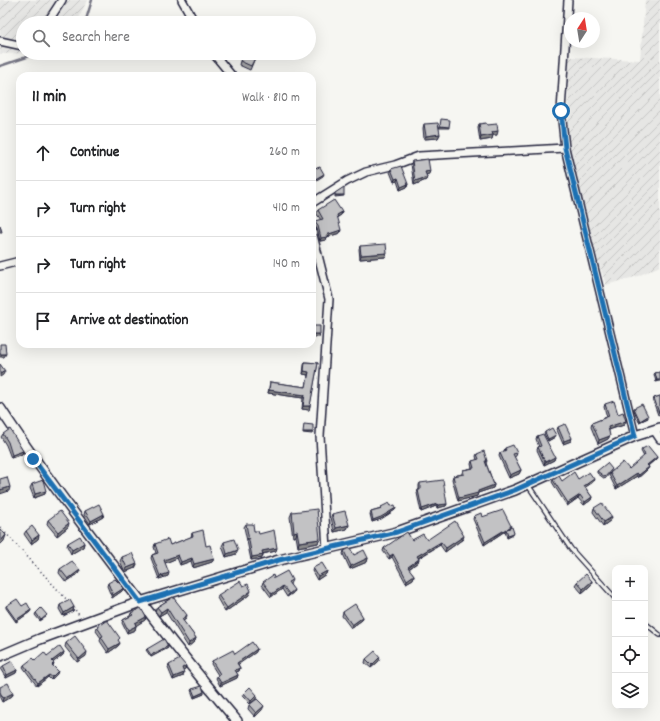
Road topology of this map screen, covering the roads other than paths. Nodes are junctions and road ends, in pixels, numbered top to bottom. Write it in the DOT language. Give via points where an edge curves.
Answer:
graph roads {
  1 [pos="62,0"];
  2 [pos="182,0"];
  3 [pos="568,0"];
  4 [pos="52,16"];
  5 [pos="191,16"];
  6 [pos="0,41"];
  7 [pos="16,44"];
  8 [pos="219,60"];
  9 [pos="229,72"];
  10 [pos="565,148"];
  11 [pos="316,200"];
  12 [pos="316,248"];
  13 [pos="16,262"];
  14 [pos="0,266"];
  15 [pos="0,408"];
  16 [pos="657,429"];
  17 [pos="635,436"];
  18 [pos="660,439"];
  19 [pos="528,484"];
  20 [pos="328,549"];
  21 [pos="612,595"];
  22 [pos="140,602"];
  23 [pos="648,625"];
  24 [pos="660,635"];
  25 [pos="0,656"];
  26 [pos="237,721"];
  1 -- 4 [label="street"];
  2 -- 5 [label="street"];
  3 -- 10 [label="street" via="561,111"];
  6 -- 7 [label="street"];
  8 -- 9 [label="street"];
  10 -- 11 [label="street" via="419,156 366,172"];
  10 -- 17 [label="street"];
  12 -- 20 [label="street" via="329,299 320,436"];
  13 -- 14 [label="street"];
  15 -- 22 [label="street" via="33,459"];
  16 -- 17 [label="street"];
  16 -- 18 [label="street"];
  17 -- 19 [label="street"];
  19 -- 20 [label="street" via="397,532"];
  19 -- 21 [label="lane" via="571,549"];
  20 -- 22 [label="street" via="279,560"];
  22 -- 25 [label="street"];
  22 -- 26 [label="street"];
  23 -- 24 [label="lane"];
}
